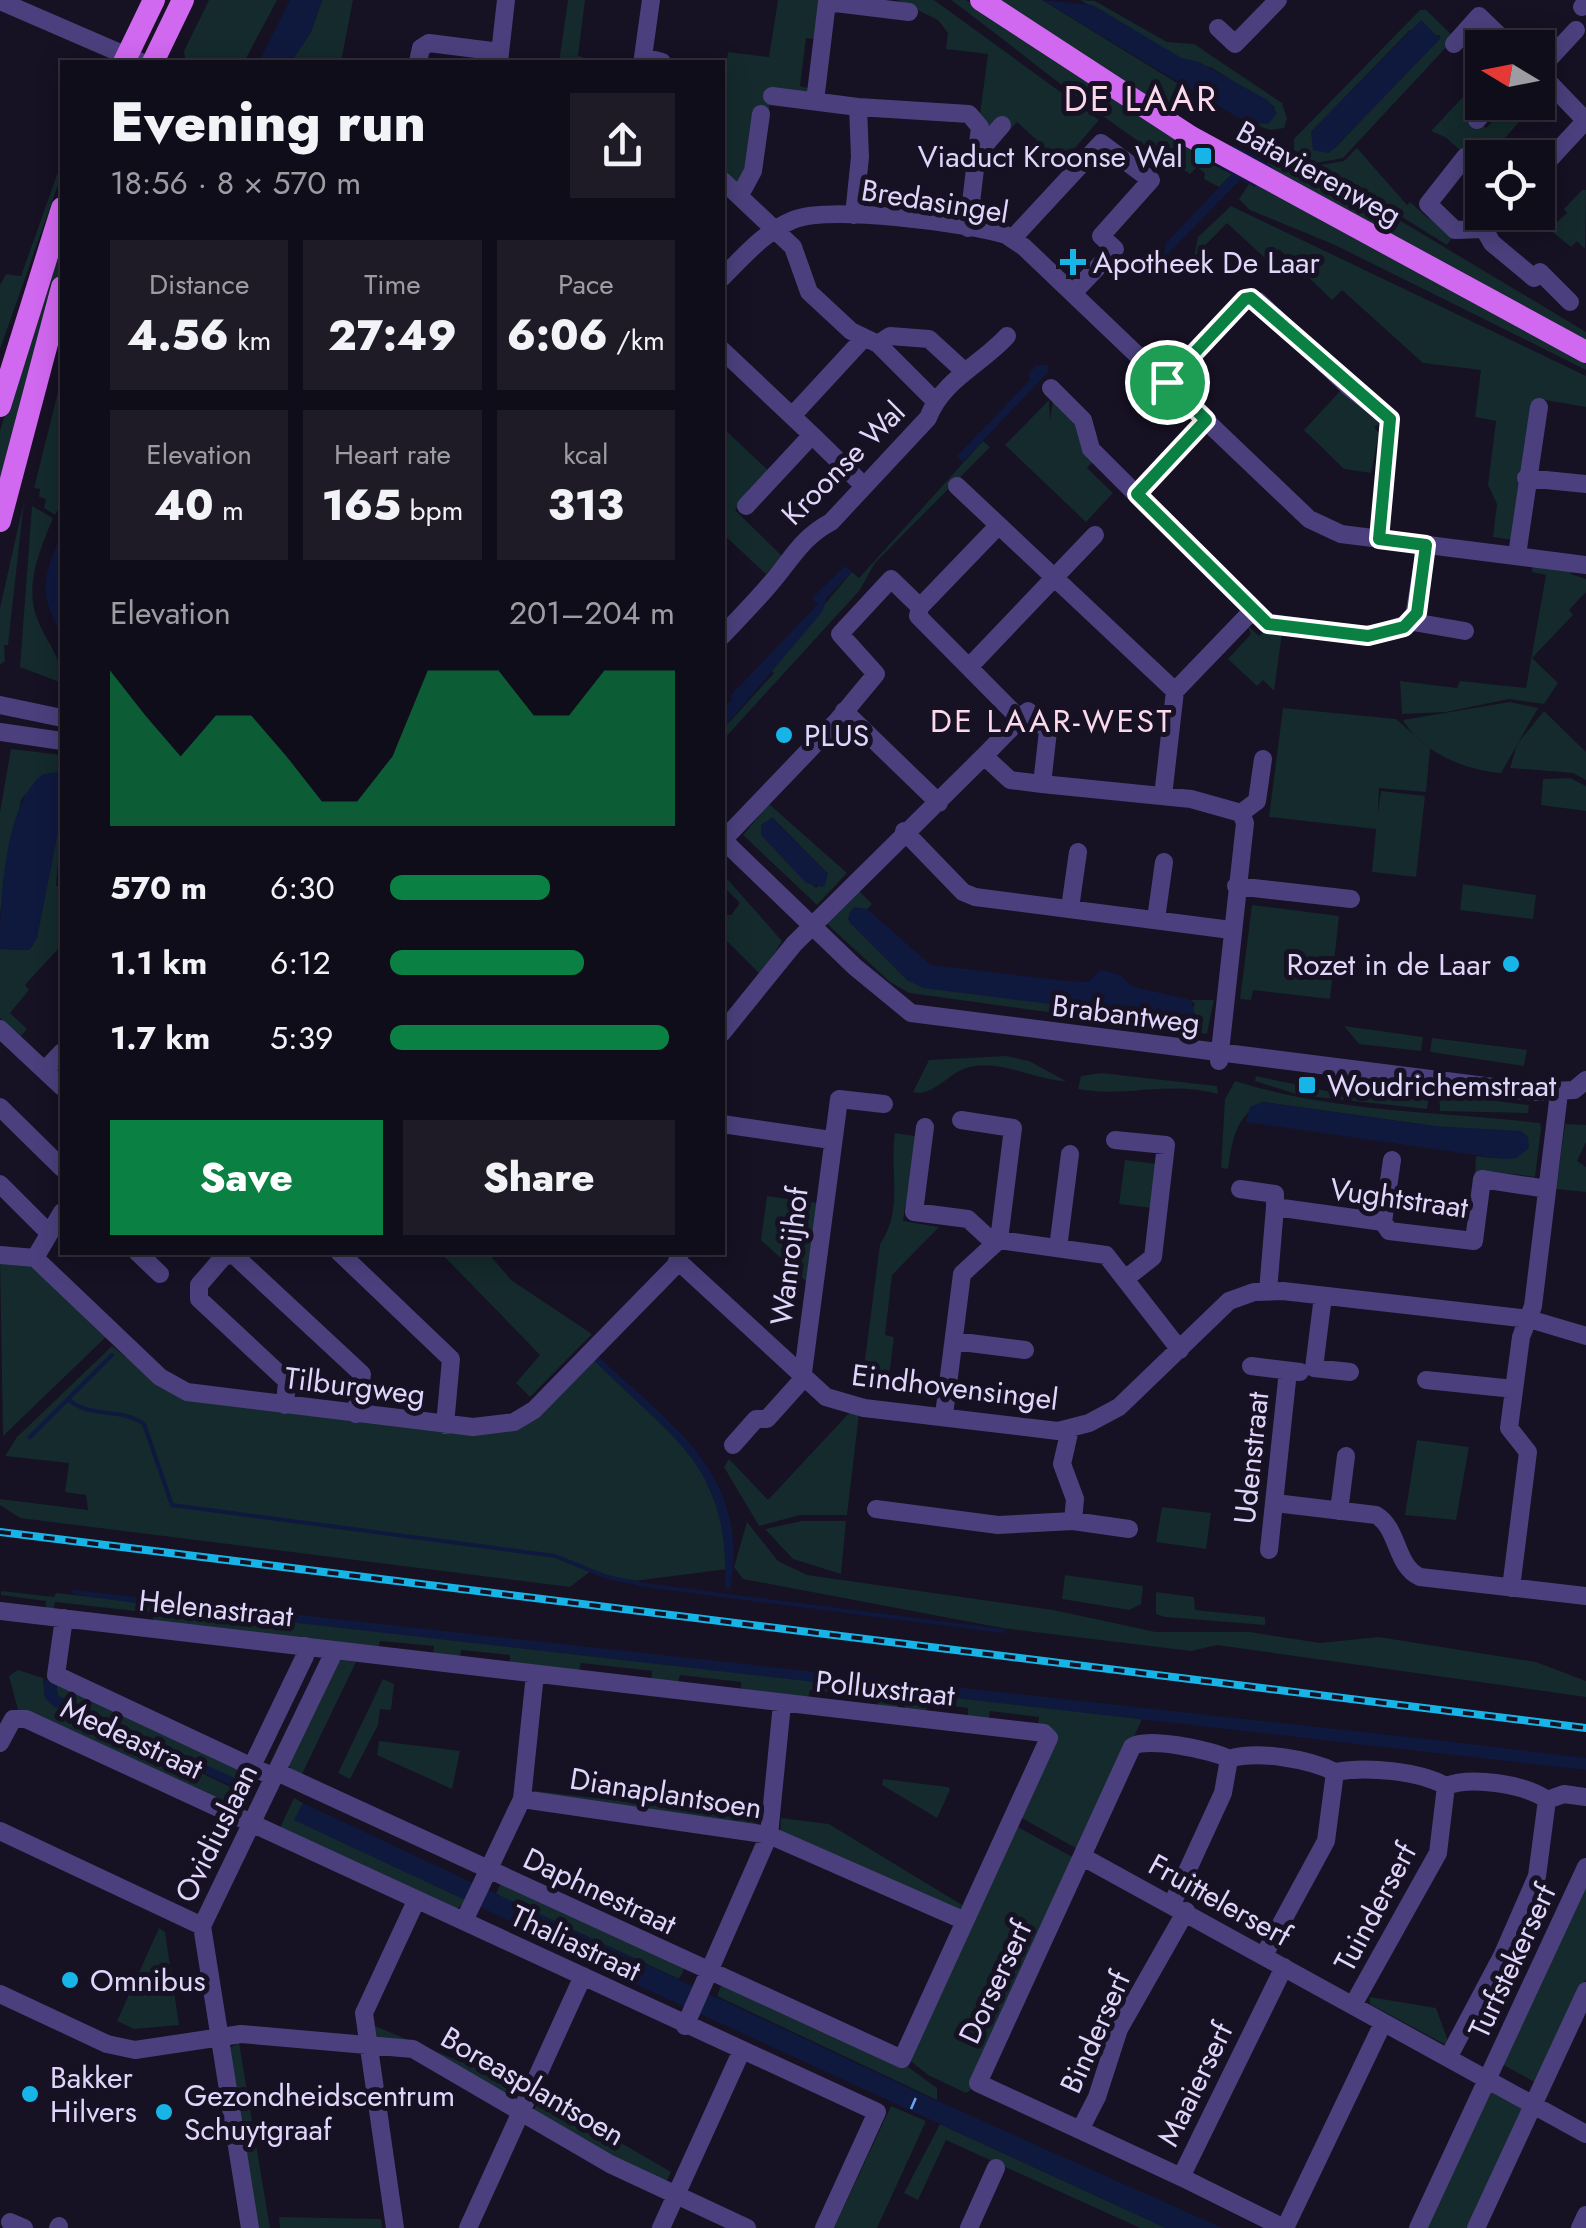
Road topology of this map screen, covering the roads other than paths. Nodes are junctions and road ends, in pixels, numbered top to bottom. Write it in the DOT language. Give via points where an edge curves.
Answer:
graph roads {
  1 [pos="154,0"];
  2 [pos="183,0"];
  3 [pos="506,0"];
  4 [pos="651,0"];
  5 [pos="981,0"];
  6 [pos="1278,0"];
  7 [pos="10,3"];
  8 [pos="909,12"];
  9 [pos="1218,28"];
  10 [pos="1466,30"];
  11 [pos="1493,30"];
  12 [pos="1576,30"];
  13 [pos="1465,32"];
  14 [pos="1454,44"];
  15 [pos="1555,53"];
  16 [pos="499,57"];
  17 [pos="130,60"];
  18 [pos="154,60"];
  19 [pos="418,60"];
  20 [pos="655,60"];
  21 [pos="1555,89"];
  22 [pos="772,96"];
  23 [pos="814,101"];
  24 [pos="858,107"];
  25 [pos="761,114"];
  26 [pos="1586,121"];
  27 [pos="1002,125"];
  28 [pos="976,154"];
  29 [pos="1555,154"];
  30 [pos="1465,158"];
  31 [pos="725,182"];
  32 [pos="740,195"];
  33 [pos="60,214"];
  34 [pos="854,214"];
  35 [pos="968,228"];
  36 [pos="776,229"];
  37 [pos="1465,230"];
  38 [pos="1484,230"];
  39 [pos="1013,238"];
  40 [pos="725,275"];
  41 [pos="1073,293"];
  42 [pos="60,295"];
  43 [pos="1570,302"];
  44 [pos="1007,336"];
  45 [pos="870,341"];
  46 [pos="1586,352"];
  47 [pos="725,353"];
  48 [pos="964,371"];
  49 [pos="1167,382"];
  50 [pos="1051,388"];
  51 [pos="936,402"];
  52 [pos="0,406"];
  53 [pos="1540,407"];
  54 [pos="792,416"];
  55 [pos="1206,420"];
  56 [pos="812,435"];
  57 [pos="1526,478"];
  58 [pos="1586,484"];
  59 [pos="864,486"];
  60 [pos="957,486"];
  61 [pos="1137,494"];
  62 [pos="746,506"];
  63 [pos="0,522"];
  64 [pos="998,526"];
  65 [pos="1095,535"];
  66 [pos="1379,539"];
  67 [pos="1426,545"];
  68 [pos="1517,555"];
  69 [pos="1586,565"];
  70 [pos="1054,577"];
  71 [pos="920,606"];
  72 [pos="1252,612"];
  73 [pos="1413,622"];
  74 [pos="1465,632"];
  75 [pos="725,633"];
  76 [pos="971,666"];
  77 [pos="1175,691"];
  78 [pos="0,705"];
  79 [pos="844,711"];
  80 [pos="60,718"];
  81 [pos="1020,719"];
  82 [pos="0,732"];
  83 [pos="60,741"];
  84 [pos="984,756"];
  85 [pos="1262,760"];
  86 [pos="1042,784"];
  87 [pos="1163,796"];
  88 [pos="939,803"];
  89 [pos="1242,813"];
  90 [pos="904,831"];
  91 [pos="725,841"];
  92 [pos="725,845"];
  93 [pos="1078,852"];
  94 [pos="1164,862"];
  95 [pos="1236,886"];
  96 [pos="1351,899"];
  97 [pos="1070,908"];
  98 [pos="1156,919"];
  99 [pos="808,929"];
  100 [pos="1231,930"];
  101 [pos="0,1029"];
  102 [pos="725,1029"];
  103 [pos="60,1054"];
  104 [pos="1218,1058"];
  105 [pos="45,1070"];
  106 [pos="1586,1080"];
  107 [pos="60,1085"];
  108 [pos="1586,1092"];
  109 [pos="1558,1098"];
  110 [pos="884,1104"];
  111 [pos="0,1107"];
  112 [pos="961,1120"];
  113 [pos="725,1124"];
  114 [pos="925,1128"];
  115 [pos="831,1140"];
  116 [pos="1116,1140"];
  117 [pos="1070,1154"];
  118 [pos="1392,1160"];
  119 [pos="60,1166"];
  120 [pos="0,1184"];
  121 [pos="1240,1189"];
  122 [pos="1548,1189"];
  123 [pos="1275,1208"];
  124 [pos="60,1215"];
  125 [pos="1383,1222"];
  126 [pos="48,1232"];
  127 [pos="996,1241"];
  128 [pos="1058,1248"];
  129 [pos="0,1255"];
  130 [pos="140,1255"];
  131 [pos="342,1255"];
  132 [pos="680,1256"];
  133 [pos="36,1258"];
  134 [pos="160,1274"];
  135 [pos="1124,1279"];
  136 [pos="1268,1291"];
  137 [pos="1323,1296"];
  138 [pos="1529,1319"];
  139 [pos="1584,1331"];
  140 [pos="954,1342"];
  141 [pos="1025,1350"];
  142 [pos="1180,1350"];
  143 [pos="1251,1366"];
  144 [pos="1314,1368"];
  145 [pos="1288,1371"];
  146 [pos="1350,1372"];
  147 [pos="802,1380"];
  148 [pos="1426,1380"];
  149 [pos="1514,1389"];
  150 [pos="285,1405"];
  151 [pos="356,1414"];
  152 [pos="944,1415"];
  153 [pos="445,1425"];
  154 [pos="1070,1429"];
  155 [pos="733,1445"];
  156 [pos="1346,1456"];
  157 [pos="1276,1502"];
  158 [pos="876,1509"];
  159 [pos="1339,1511"];
  160 [pos="1073,1521"];
  161 [pos="1129,1528"];
  162 [pos="1269,1550"];
  163 [pos="1511,1588"];
  164 [pos="1586,1596"];
  165 [pos="0,1611"];
  166 [pos="64,1618"];
  167 [pos="305,1646"];
  168 [pos="335,1650"];
  169 [pos="362,1654"];
  170 [pos="535,1674"];
  171 [pos="782,1704"];
  172 [pos="0,1744"];
  173 [pos="1229,1759"];
  174 [pos="252,1766"];
  175 [pos="1336,1772"];
  176 [pos="276,1774"];
  177 [pos="1446,1786"];
  178 [pos="1586,1796"];
  179 [pos="522,1799"];
  180 [pos="1546,1800"];
  181 [pos="228,1813"];
  182 [pos="252,1824"];
  183 [pos="0,1830"];
  184 [pos="220,1831"];
  185 [pos="769,1835"];
  186 [pos="1084,1857"];
  187 [pos="1586,1867"];
  188 [pos="484,1875"];
  189 [pos="416,1900"];
  190 [pos="1179,1908"];
  191 [pos="466,1914"];
  192 [pos="965,1920"];
  193 [pos="202,1926"];
  194 [pos="1264,1955"];
  195 [pos="1284,1967"];
  196 [pos="584,1976"];
  197 [pos="706,1978"];
  198 [pos="1586,1991"];
  199 [pos="0,1994"];
  200 [pos="1353,2005"];
  201 [pos="688,2019"];
  202 [pos="1383,2023"];
  203 [pos="219,2036"];
  204 [pos="365,2044"];
  205 [pos="742,2050"];
  206 [pos="1448,2058"];
  207 [pos="902,2059"];
  208 [pos="1488,2078"];
  209 [pos="1533,2102"];
  210 [pos="522,2112"];
  211 [pos="1080,2130"];
  212 [pos="1586,2134"];
  213 [pos="996,2168"];
  214 [pos="1181,2178"];
  215 [pos="676,2194"];
  216 [pos="1586,2216"];
  217 [pos="971,2227"];
  218 [pos="250,2228"];
  219 [pos="396,2228"];
  220 [pos="468,2228"];
  221 [pos="660,2228"];
  222 [pos="747,2228"];
  223 [pos="824,2228"];
  224 [pos="1284,2228"];
  225 [pos="1418,2228"];
  226 [pos="1476,2228"];
  227 [pos="1580,2228"];
  1 -- 17 [label="main road"];
  2 -- 18 [label="main road"];
  3 -- 16 [label="street"];
  4 -- 20 [label="street" via="644,57"];
  5 -- 46 [label="main road, Batavierenweg" via="1263,178"];
  6 -- 9 [label="street" via="1235,44"];
  7 -- 17 [label="street"];
  8 -- 23 [label="street" via="827,2"];
  10 -- 11 [label="street" via="1479,16"];
  12 -- 15 [label="street"];
  13 -- 14 [label="street"];
  16 -- 19 [label="street" via="429,43"];
  21 -- 26 [label="street"];
  22 -- 23 [label="street"];
  23 -- 24 [label="street"];
  24 -- 28 [label="street" via="968,114 980,127"];
  24 -- 34 [label="street"];
  25 -- 32 [label="street" via="753,171"];
  26 -- 29 [label="street"];
  27 -- 28 [label="street"];
  28 -- 35 [label="street"];
  30 -- 37 [label="street" via="1428,204 1455,230"];
  31 -- 32 [label="street"];
  32 -- 36 [label="street"];
  33 -- 52 [label="main road"];
  34 -- 35 [label="street, Bredasingel"];
  34 -- 36 [label="street, Bredasingel" via="812,214"];
  35 -- 39 [label="street, Bredasingel"];
  36 -- 40 [label="street, Bredasingel"];
  36 -- 45 [label="street" via="798,255 809,292"];
  38 -- 43 [label="street" via="1492,244 1534,278 1540,272"];
  39 -- 41 [label="street, Bredasingel"];
  39 -- 41 [label="street" via="1101,143 1151,180 1100,236 1115,249"];
  41 -- 49 [label="street, Bredasingel"];
  42 -- 63 [label="main road"];
  44 -- 48 [label="street, Kroonse Wal"];
  45 -- 48 [label="street" via="929,340"];
  45 -- 51 [label="street"];
  45 -- 54 [label="street"];
  47 -- 54 [label="street"];
  48 -- 51 [label="street, Kroonse Wal"];
  49 -- 55 [label="street, Bredasingel"];
  49 -- 66 [label="street" via="1245,299 1258,301 1390,419"];
  50 -- 61 [label="street" via="1083,420 1091,449"];
  51 -- 59 [label="street, Kroonse Wal"];
  53 -- 57 [label="street"];
  54 -- 56 [label="street"];
  55 -- 61 [label="street"];
  55 -- 66 [label="street, Bredasingel" via="1308,519 1341,534"];
  56 -- 59 [label="street"];
  56 -- 62 [label="street"];
  57 -- 58 [label="street"];
  57 -- 68 [label="street"];
  59 -- 75 [label="street, Kroonse Wal" via="788,558"];
  60 -- 64 [label="street"];
  61 -- 72 [label="street"];
  64 -- 70 [label="street"];
  64 -- 71 [label="street"];
  65 -- 70 [label="street"];
  66 -- 67 [label="street, Bredasingel"];
  67 -- 68 [label="street, Bredasingel"];
  67 -- 73 [label="street"];
  68 -- 69 [label="street, Bredasingel"];
  70 -- 76 [label="street"];
  70 -- 77 [label="street"];
  71 -- 76 [label="street" via="918,616"];
  71 -- 79 [label="street" via="892,579 840,634 876,674"];
  72 -- 73 [label="street" via="1268,624 1368,636"];
  72 -- 77 [label="street"];
  73 -- 74 [label="street"];
  76 -- 81 [label="street"];
  77 -- 87 [label="street"];
  78 -- 80 [label="street"];
  79 -- 88 [label="street"];
  79 -- 91 [label="street"];
  81 -- 84 [label="street"];
  81 -- 86 [label="street" via="1028,711 1048,730"];
  82 -- 83 [label="street"];
  84 -- 86 [label="street" via="1010,780"];
  84 -- 88 [label="street"];
  85 -- 89 [label="street" via="1258,801"];
  86 -- 87 [label="street"];
  87 -- 89 [label="street"];
  88 -- 90 [label="street"];
  89 -- 95 [label="street"];
  90 -- 97 [label="street" via="962,892"];
  90 -- 99 [label="street"];
  92 -- 99 [label="street, Brabantweg"];
  93 -- 97 [label="street"];
  94 -- 98 [label="street"];
  95 -- 96 [label="street"];
  95 -- 100 [label="street"];
  97 -- 98 [label="street"];
  98 -- 100 [label="street"];
  99 -- 102 [label="street"];
  99 -- 104 [label="street, Brabantweg" via="882,1007 919,1027"];
  100 -- 104 [label="street"];
  101 -- 105 [label="street"];
  103 -- 105 [label="street"];
  104 -- 109 [label="street, Brabantweg"];
  105 -- 107 [label="street"];
  106 -- 109 [label="street"];
  108 -- 109 [label="street"];
  109 -- 122 [label="street"];
  110 -- 115 [label="street, Wanroijhof" via="839,1099"];
  111 -- 119 [label="street"];
  112 -- 127 [label="street" via="1013,1128"];
  113 -- 115 [label="street"];
  114 -- 127 [label="street" via="914,1212 968,1219"];
  115 -- 147 [label="street, Wanroijhof"];
  116 -- 135 [label="street" via="1166,1146 1153,1256"];
  117 -- 128 [label="street"];
  118 -- 125 [label="street"];
  120 -- 126 [label="street"];
  121 -- 123 [label="street" via="1275,1194"];
  122 -- 125 [label="street, Vughtstraat" via="1482,1179 1474,1242 1389,1231"];
  122 -- 138 [label="street"];
  123 -- 125 [label="street, Vughtstraat"];
  123 -- 136 [label="street"];
  124 -- 126 [label="street"];
  126 -- 133 [label="street"];
  127 -- 128 [label="street"];
  127 -- 140 [label="street" via="962,1274"];
  128 -- 135 [label="street" via="1106,1256"];
  129 -- 133 [label="street"];
  130 -- 134 [label="street"];
  131 -- 153 [label="street" via="451,1359"];
  132 -- 147 [label="street, Eindhovensingel"];
  132 -- 153 [label="street, Tilburgweg" via="534,1410 497,1427"];
  133 -- 150 [label="street, Tilburgweg" via="176,1388"];
  135 -- 142 [label="street"];
  136 -- 137 [label="street, Eindhovensingel"];
  136 -- 142 [label="street, Eindhovensingel" via="1229,1301"];
  137 -- 138 [label="street, Eindhovensingel"];
  137 -- 144 [label="street"];
  138 -- 139 [label="street, Eindhovensingel"];
  138 -- 149 [label="street"];
  140 -- 141 [label="street"];
  140 -- 152 [label="street"];
  142 -- 154 [label="street, Eindhovensingel" via="1119,1407"];
  143 -- 145 [label="street, Udenstraat"];
  144 -- 145 [label="street, Udenstraat"];
  144 -- 146 [label="street, Udenstraat"];
  145 -- 157 [label="street, Udenstraat"];
  147 -- 152 [label="street, Eindhovensingel" via="840,1402"];
  147 -- 155 [label="street"];
  148 -- 149 [label="street"];
  149 -- 163 [label="street" via="1509,1428 1528,1452"];
  150 -- 151 [label="street, Tilburgweg"];
  150 -- 151 [label="street" via="287,1382 199,1299 199,1285 225,1255 235,1256 362,1374"];
  151 -- 153 [label="street, Tilburgweg"];
  152 -- 154 [label="street, Eindhovensingel"];
  154 -- 160 [label="street" via="1062,1464 1075,1499"];
  156 -- 159 [label="street"];
  157 -- 159 [label="street"];
  157 -- 162 [label="street, Udenstraat"];
  158 -- 160 [label="street" via="998,1525"];
  159 -- 163 [label="street" via="1384,1520 1413,1574"];
  160 -- 161 [label="street"];
  163 -- 164 [label="street"];
  165 -- 166 [label="street, Helenastraat"];
  166 -- 167 [label="street, Helenastraat"];
  166 -- 174 [label="street" via="56,1675"];
  167 -- 168 [label="street, Helenastraat"];
  167 -- 174 [label="street, Ovidiuslaan"];
  168 -- 169 [label="street, Helenastraat"];
  168 -- 176 [label="street, Ovidiuslaan"];
  169 -- 170 [label="street, Polluxstraat"];
  170 -- 171 [label="street, Polluxstraat"];
  170 -- 179 [label="street"];
  171 -- 185 [label="street"];
  171 -- 192 [label="street, Polluxstraat" via="1046,1734"];
  172 -- 181 [label="street, Medeastraat" via="13,1719 26,1719"];
  173 -- 175 [label="street" via="1242,1755"];
  173 -- 186 [label="street" via="1136,1742"];
  173 -- 190 [label="street, Binderserf"];
  174 -- 176 [label="street"];
  175 -- 177 [label="street" via="1352,1768"];
  175 -- 194 [label="street" via="1326,1841"];
  176 -- 182 [label="street, Ovidiuslaan"];
  176 -- 188 [label="street, Daphnestraat"];
  177 -- 180 [label="street" via="1458,1781 1534,1790"];
  177 -- 200 [label="street, Tuinderserf" via="1438,1853"];
  178 -- 180 [label="street"];
  179 -- 185 [label="street, Dianaplantsoen"];
  179 -- 188 [label="street"];
  180 -- 206 [label="street" via="1537,1876"];
  181 -- 182 [label="street, Medeastraat"];
  181 -- 184 [label="street, Ovidiuslaan"];
  182 -- 189 [label="street, Thaliastraat"];
  182 -- 193 [label="street, Ovidiuslaan"];
  183 -- 193 [label="street"];
  185 -- 192 [label="street, Dianaplantsoen"];
  185 -- 197 [label="street"];
  186 -- 190 [label="street, Fruittelerserf"];
  186 -- 211 [label="street, Dorserserf" via="978,2083"];
  187 -- 208 [label="street, Turfstekerserf"];
  188 -- 191 [label="street"];
  188 -- 197 [label="street, Daphnestraat"];
  189 -- 191 [label="street, Thaliastraat"];
  189 -- 204 [label="street" via="364,2013"];
  190 -- 194 [label="street, Fruittelerserf"];
  190 -- 211 [label="street, Binderserf" via="1119,2030"];
  191 -- 196 [label="street, Thaliastraat"];
  192 -- 207 [label="street, Polluxstraat"];
  193 -- 203 [label="street, Ovidiuslaan"];
  194 -- 195 [label="street, Fruittelerserf"];
  195 -- 200 [label="street, Fruittelerserf"];
  195 -- 214 [label="street, Maaierserf"];
  196 -- 201 [label="street, Thaliastraat"];
  196 -- 210 [label="street"];
  197 -- 201 [label="street"];
  197 -- 207 [label="street, Daphnestraat"];
  198 -- 209 [label="street"];
  199 -- 203 [label="street, Boreasplantsoen" via="121,2048"];
  200 -- 202 [label="street, Fruittelerserf"];
  201 -- 205 [label="street, Thaliastraat"];
  202 -- 206 [label="street, Fruittelerserf"];
  202 -- 224 [label="street"];
  203 -- 204 [label="street, Boreasplantsoen"];
  203 -- 218 [label="street, Ovidiuslaan"];
  204 -- 210 [label="street, Boreasplantsoen" via="413,2049"];
  204 -- 219 [label="street"];
  205 -- 215 [label="street"];
  205 -- 223 [label="street, Thaliastraat" via="876,2112"];
  206 -- 208 [label="street, Fruittelerserf"];
  208 -- 209 [label="street, Fruittelerserf"];
  208 -- 225 [label="street, Turfstekerserf"];
  209 -- 212 [label="street, Fruittelerserf"];
  209 -- 226 [label="street"];
  210 -- 215 [label="street, Boreasplantsoen"];
  210 -- 220 [label="street"];
  211 -- 214 [label="street, Binderserf"];
  213 -- 217 [label="street"];
  214 -- 224 [label="street, Maaierserf"];
  215 -- 221 [label="street"];
  215 -- 222 [label="street, Boreasplantsoen"];
  216 -- 227 [label="street"];
}
